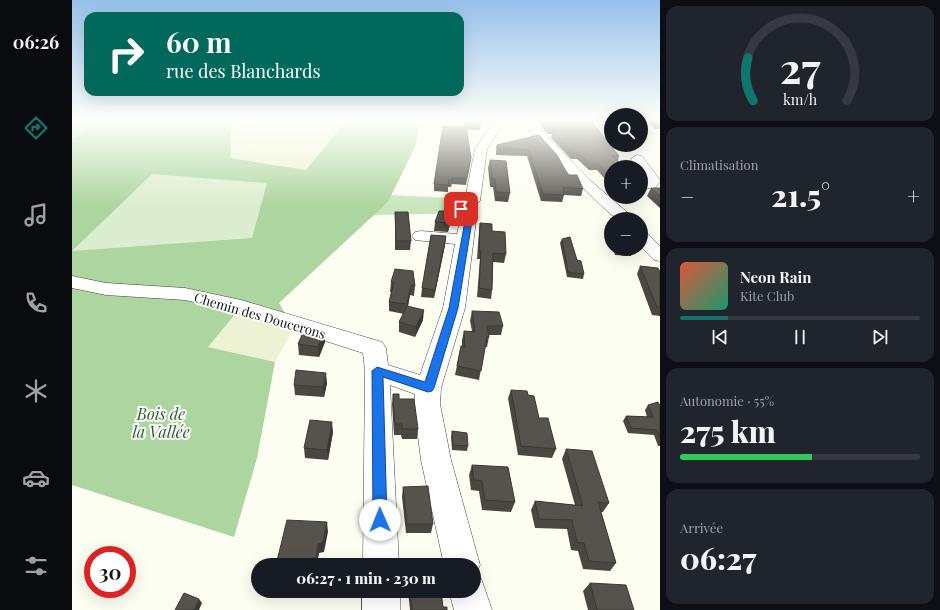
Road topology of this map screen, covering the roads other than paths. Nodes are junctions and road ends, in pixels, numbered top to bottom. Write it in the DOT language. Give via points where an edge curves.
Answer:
graph roads {
  1 [pos="481,149"];
  2 [pos="554,149"];
  3 [pos="648,173"];
  4 [pos="648,185"];
  5 [pos="604,186"];
  6 [pos="590,187"];
  7 [pos="616,212"];
  8 [pos="421,236"];
  9 [pos="464,240"];
  10 [pos="648,244"];
  11 [pos="660,256"];
  12 [pos="72,282"];
  13 [pos="376,359"];
  14 [pos="428,388"];
  15 [pos="380,558"];
  16 [pos="460,558"];
  17 [pos="381,598"];
  18 [pos="470,598"];
  19 [pos="381,610"];
  20 [pos="473,610"];
  1 -- 9 [label="street" via="472,202 461,209 468,221"];
  2 -- 6 [label="street"];
  3 -- 4 [label="street" via="654,181"];
  5 -- 6 [label="street"];
  6 -- 7 [label="street"];
  8 -- 9 [label="street"];
  9 -- 14 [label="street" via="454,308"];
  10 -- 11 [label="street"];
  12 -- 13 [label="street, Chemin des Doucerons" via="106,289 185,294 234,305"];
  13 -- 14 [label="street, Chemin des Doucerons"];
  13 -- 15 [label="street"];
  14 -- 16 [label="street" via="427,404 436,460"];
  17 -- 19 [label="street"];
  18 -- 20 [label="street"];
}
